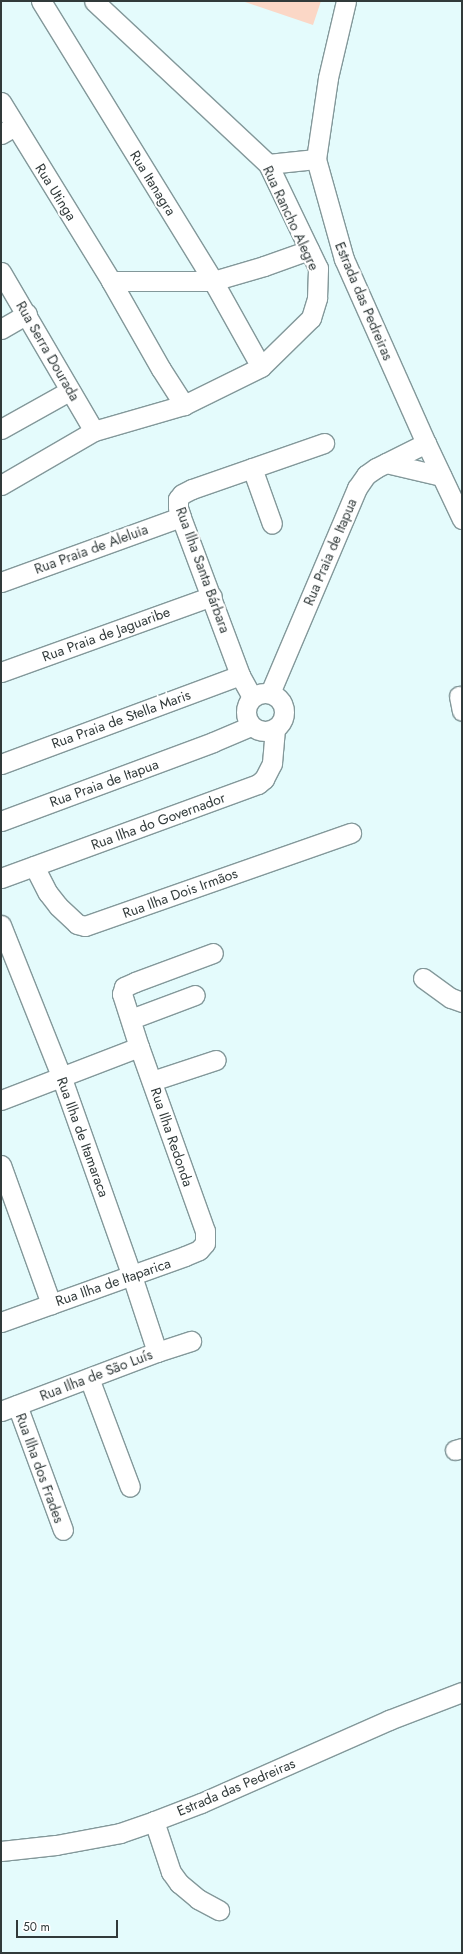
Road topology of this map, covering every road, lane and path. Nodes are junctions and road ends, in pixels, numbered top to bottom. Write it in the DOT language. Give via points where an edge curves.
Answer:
graph roads {
  1 [pos="41,1"];
  2 [pos="94,1"];
  3 [pos="346,1"];
  4 [pos="1,102"];
  5 [pos="8,130"];
  6 [pos="316,158"];
  7 [pos="268,164"];
  8 [pos="309,250"];
  9 [pos="344,259"];
  10 [pos="318,268"];
  11 [pos="1,272"];
  12 [pos="213,281"];
  13 [pos="111,282"];
  14 [pos="27,314"];
  15 [pos="1,329"];
  16 [pos="261,367"];
  17 [pos="69,390"];
  18 [pos="184,405"];
  19 [pos="1,429"];
  20 [pos="94,431"];
  21 [pos="324,443"];
  22 [pos="426,443"];
  23 [pos="386,463"];
  24 [pos="252,468"];
  25 [pos="441,476"];
  26 [pos="1,485"];
  27 [pos="181,517"];
  28 [pos="462,519"];
  29 [pos="272,524"];
  30 [pos="1,582"];
  31 [pos="212,596"];
  32 [pos="1,672"];
  33 [pos="240,675"];
  34 [pos="261,695"];
  35 [pos="251,726"];
  36 [pos="275,728"];
  37 [pos="1,764"];
  38 [pos="1,821"];
  39 [pos="351,833"];
  40 [pos="34,866"];
  41 [pos="1,878"];
  42 [pos="1,925"];
  43 [pos="213,953"];
  44 [pos="423,978"];
  45 [pos="195,995"];
  46 [pos="462,1002"];
  47 [pos="128,1013"];
  48 [pos="139,1047"];
  49 [pos="216,1060"];
  50 [pos="61,1076"];
  51 [pos="152,1081"];
  52 [pos="1,1100"];
  53 [pos="1,1165"];
  54 [pos="204,1226"];
  55 [pos="132,1276"];
  56 [pos="51,1304"];
  57 [pos="1,1322"];
  58 [pos="191,1341"];
  59 [pos="157,1352"];
  60 [pos="89,1378"];
  61 [pos="9,1408"];
  62 [pos="130,1487"];
  63 [pos="63,1530"];
  64 [pos="462,1692"];
  65 [pos="154,1821"];
  66 [pos="1,1851"];
  67 [pos="219,1910"];
  1 -- 12 [label="street, Rua Itanagra"];
  2 -- 7 [label="street, Rua Rancho Alegre"];
  3 -- 6 [label="street, Estrada das Pedreiras" via="328,78"];
  4 -- 5 [label="street, Rua Utinga"];
  5 -- 13 [label="street, Rua Utinga"];
  6 -- 7 [label="street"];
  6 -- 9 [label="street, Estrada das Pedreiras"];
  7 -- 8 [label="street, Rua Rancho Alegre"];
  8 -- 10 [label="street, Rua Rancho Alegre"];
  8 -- 12 [label="street"];
  9 -- 10 [label="street"];
  9 -- 22 [label="street, Estrada das Pedreiras"];
  10 -- 16 [label="street, Rua Rancho Alegre" via="317,298 311,318"];
  11 -- 14 [label="street, Rua Serra Dourada"];
  12 -- 13 [label="street"];
  12 -- 16 [label="street, Rua Itanagra"];
  13 -- 18 [label="street, Rua Utinga"];
  14 -- 15 [label="street"];
  14 -- 17 [label="street, Rua Serra Dourada"];
  16 -- 18 [label="street, Rua Rancho Alegre"];
  17 -- 19 [label="street"];
  17 -- 20 [label="street, Rua Serra Dourada"];
  18 -- 20 [label="street, Rua Rancho Alegre"];
  20 -- 26 [label="street, Rua Rancho Alegre"];
  21 -- 24 [label="street, Rua Ilha Santa Bárbara"];
  22 -- 23 [label="street, Rua Praia de Itapua"];
  22 -- 25 [label="street, Estrada das Pedreiras"];
  23 -- 25 [label="street"];
  23 -- 34 [label="street, Rua Praia de Itapua" via="366,475 357,488"];
  24 -- 27 [label="street, Rua Ilha Santa Bárbara" via="182,494 178,501"];
  24 -- 29 [label="street"];
  25 -- 28 [label="street, Estrada das Pedreiras"];
  27 -- 30 [label="street, Rua Praia de Aleluia"];
  27 -- 31 [label="street, Rua Ilha Santa Bárbara"];
  31 -- 32 [label="street, Rua Praia de Jaguaribe"];
  31 -- 33 [label="street, Rua Ilha Santa Bárbara"];
  33 -- 34 [label="street, Rua Ilha Santa Bárbara"];
  33 -- 37 [label="street, Rua Praia de Stella Maris"];
  34 -- 35 [label="street" via="246,708"];
  34 -- 36 [label="street" via="276,696 283,706 283,719"];
  35 -- 36 [label="street" via="263,731"];
  35 -- 38 [label="street, Rua Praia de Itapua"];
  36 -- 40 [label="street, Rua Ilha do Governador" via="272,763 264,779 258,784"];
  39 -- 40 [label="street, Rua Ilha Dois Irmãos" via="85,926 77,924 58,906"];
  40 -- 41 [label="street, Rua Ilha do Governador"];
  42 -- 50 [label="street, Rua Ilha de Itamaraca"];
  43 -- 47 [label="street, Rua Ilha Redonda" via="128,985 122,994"];
  44 -- 46 [label="street" via="451,998"];
  45 -- 47 [label="street"];
  47 -- 48 [label="street, Rua Ilha Redonda"];
  48 -- 50 [label="street"];
  48 -- 51 [label="street, Rua Ilha Redonda"];
  49 -- 51 [label="street"];
  50 -- 52 [label="street"];
  50 -- 55 [label="street, Rua Ilha de Itamaraca"];
  51 -- 54 [label="street, Rua Ilha Redonda"];
  53 -- 56 [label="street"];
  54 -- 55 [label="street, Rua Ilha de Itaparica" via="205,1243 199,1250"];
  55 -- 56 [label="street, Rua Ilha de Itaparica"];
  55 -- 59 [label="street, Rua Ilha de Itamaraca"];
  56 -- 57 [label="street, Rua Ilha de Itaparica"];
  58 -- 59 [label="street, Rua Ilha de São Luís"];
  59 -- 60 [label="street, Rua Ilha de São Luís"];
  60 -- 61 [label="street, Rua Ilha de São Luís"];
  60 -- 62 [label="street"];
  61 -- 63 [label="street, Rua Ilha dos Frades"];
  64 -- 65 [label="street, Estrada das Pedreiras"];
  65 -- 66 [label="street, Estrada das Pedreiras" via="120,1833 56,1846"];
  65 -- 67 [label="street" via="171,1872 179,1883 198,1899"];
}
